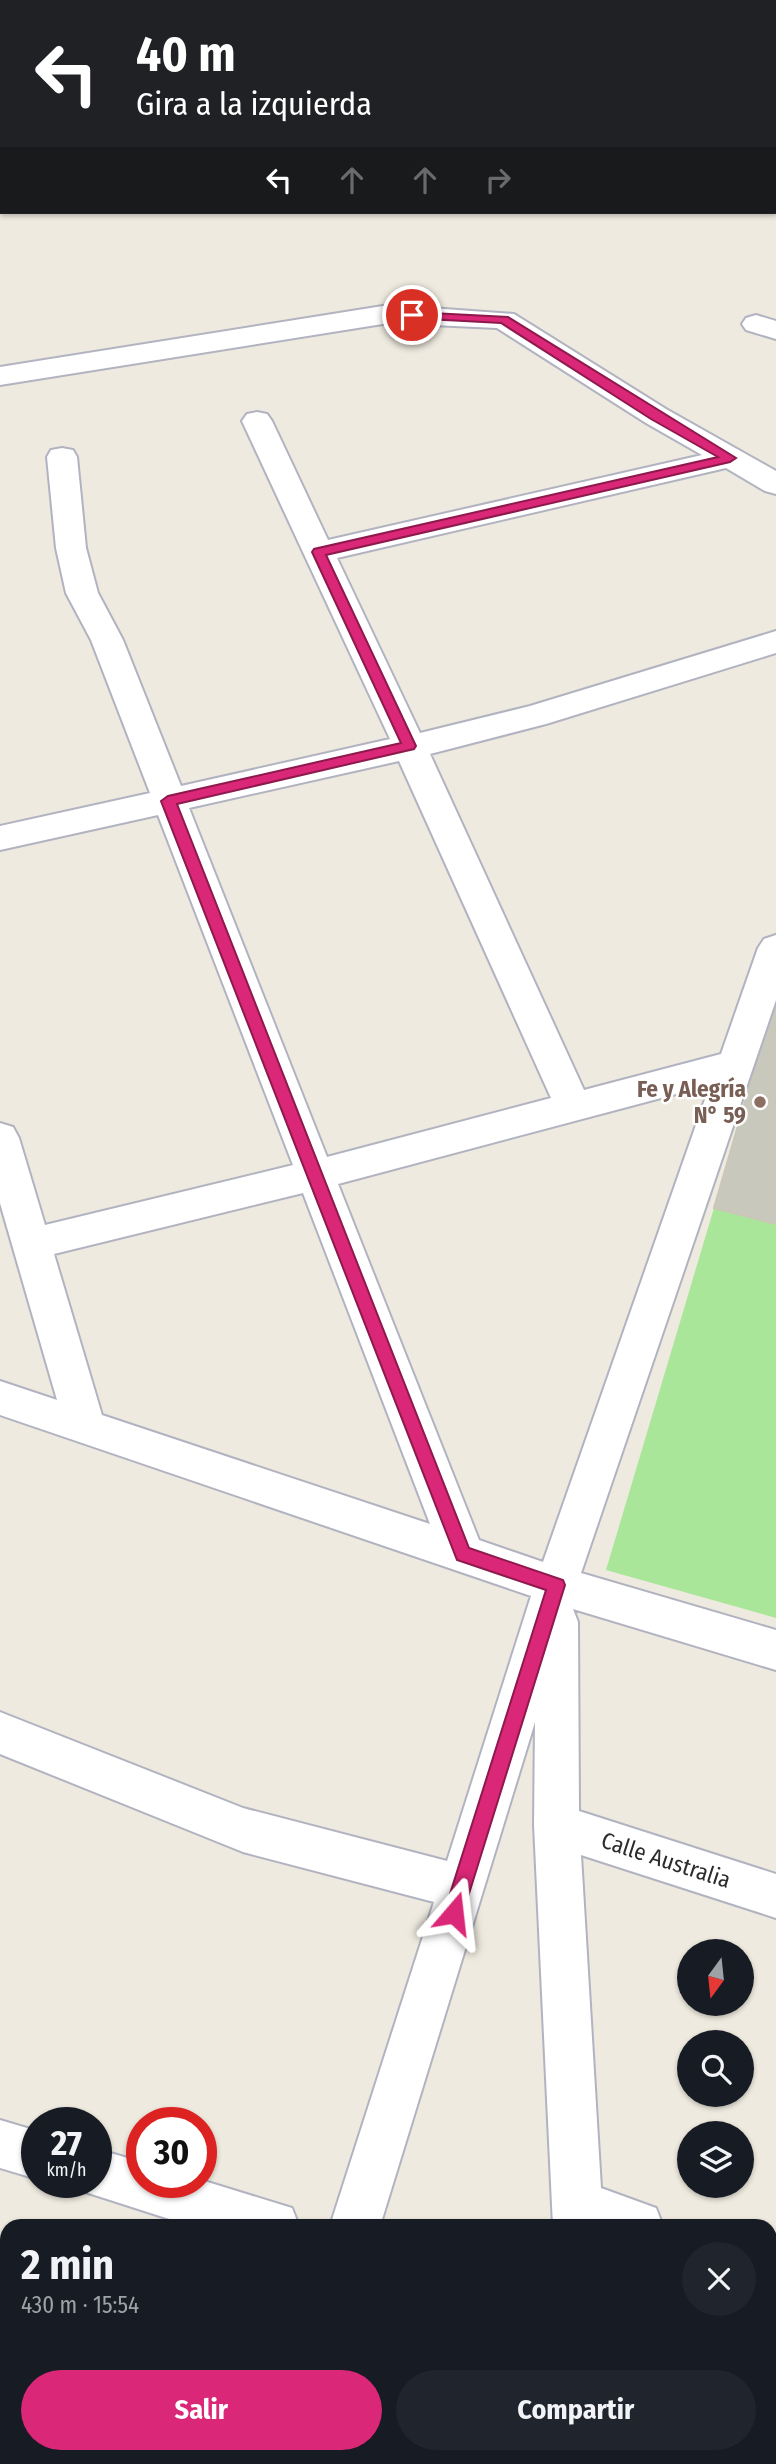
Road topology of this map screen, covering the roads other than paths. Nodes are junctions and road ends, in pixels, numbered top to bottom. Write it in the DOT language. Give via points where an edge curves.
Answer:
graph roads {
  1 [pos="0,376"];
  2 [pos="257,421"];
  3 [pos="62,457"];
  4 [pos="730,458"];
  5 [pos="776,484"];
  6 [pos="318,552"];
  7 [pos="776,642"];
  8 [pos="410,746"];
  9 [pos="168,801"];
  10 [pos="0,838"];
  11 [pos="776,948"];
  12 [pos="736,1064"];
  13 [pos="573,1107"];
  14 [pos="0,1138"];
  15 [pos="315,1175"];
  16 [pos="31,1244"];
  17 [pos="0,1398"];
  18 [pos="85,1427"];
  19 [pos="463,1554"];
  20 [pos="556,1585"];
  21 [pos="776,1650"];
  22 [pos="0,1733"];
  23 [pos="557,1825"];
  24 [pos="462,1887"];
  25 [pos="776,1896"];
  26 [pos="0,2144"];
  27 [pos="21,2150"];
  28 [pos="112,2178"];
  29 [pos="577,2215"];
  30 [pos="250,2219"];
  31 [pos="357,2219"];
  32 [pos="599,2219"];
  1 -- 4 [label="street" via="389,314 504,320"];
  2 -- 6 [label="street"];
  3 -- 9 [label="street" via="71,548 82,593 107,640"];
  4 -- 5 [label="street"];
  4 -- 6 [label="street"];
  6 -- 8 [label="street"];
  7 -- 8 [label="street" via="534,716"];
  8 -- 9 [label="street"];
  8 -- 13 [label="street"];
  9 -- 10 [label="street"];
  9 -- 15 [label="street"];
  11 -- 12 [label="street"];
  12 -- 13 [label="street"];
  12 -- 20 [label="street"];
  13 -- 15 [label="street"];
  14 -- 16 [label="street"];
  15 -- 16 [label="street"];
  15 -- 19 [label="street"];
  16 -- 18 [label="street"];
  17 -- 18 [label="street"];
  18 -- 19 [label="street"];
  19 -- 20 [label="street"];
  20 -- 21 [label="street"];
  20 -- 23 [label="street"];
  20 -- 24 [label="street"];
  22 -- 24 [label="street" via="243,1830"];
  23 -- 25 [label="street, Calle Australia"];
  23 -- 29 [label="street"];
  24 -- 31 [label="street"];
  26 -- 27 [label="street"];
  28 -- 30 [label="street"];
  29 -- 32 [label="street"];
}
